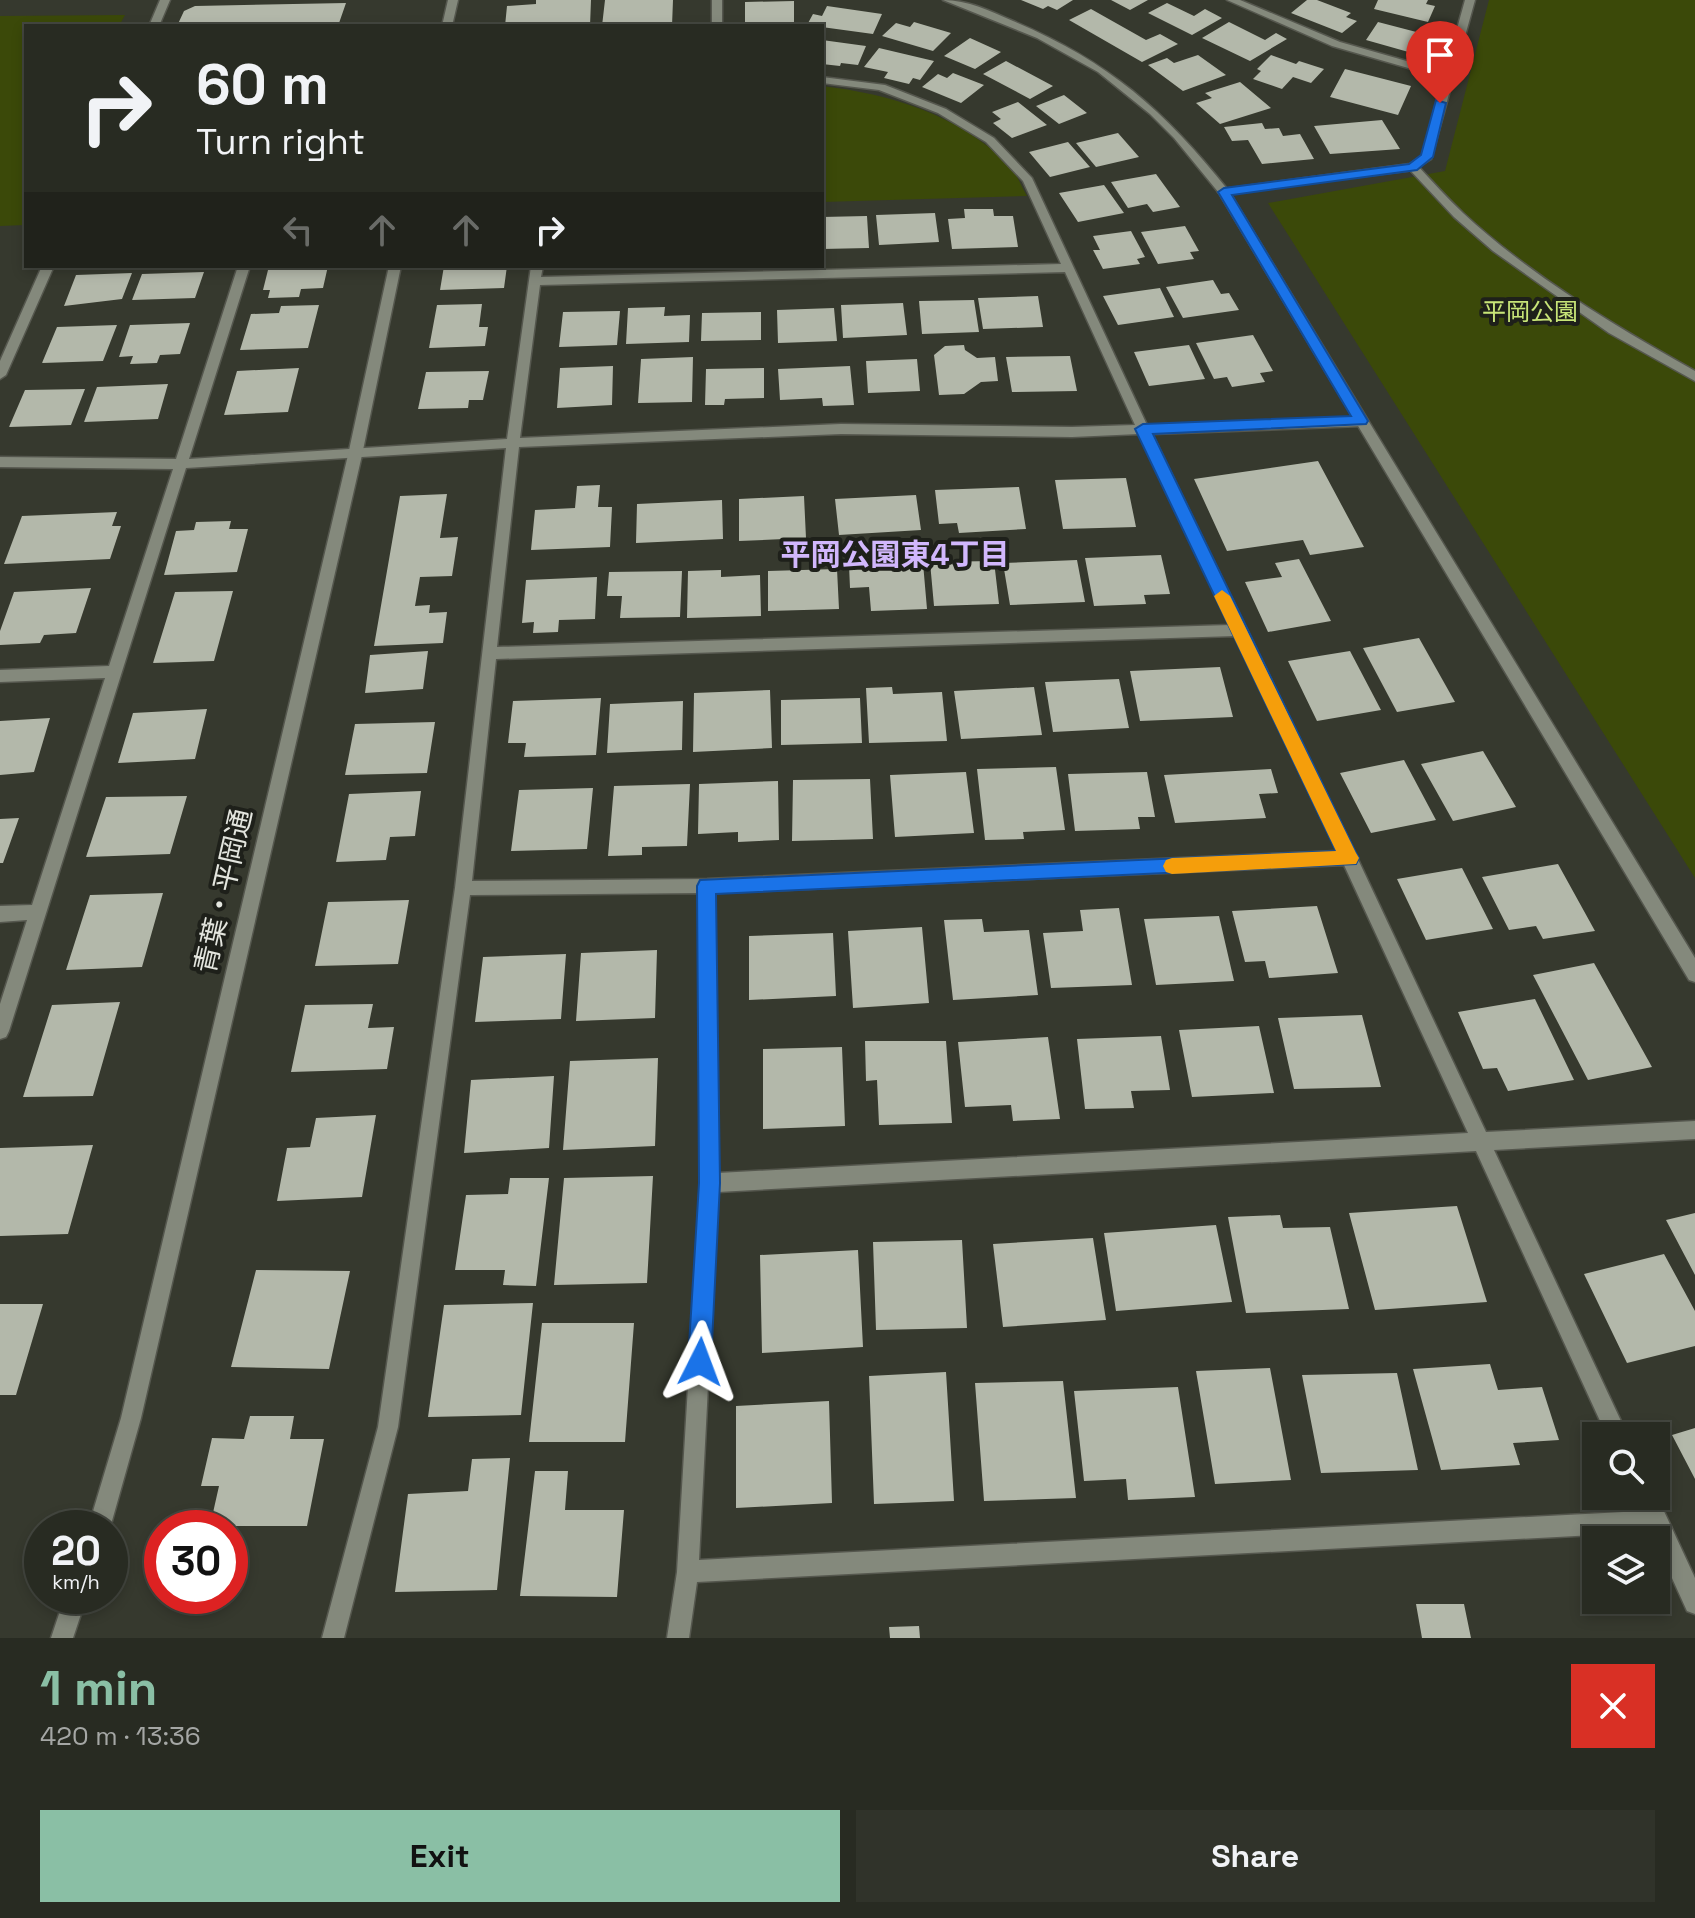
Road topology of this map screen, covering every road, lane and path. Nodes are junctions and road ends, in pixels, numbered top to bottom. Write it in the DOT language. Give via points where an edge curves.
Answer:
graph roads {
  1 [pos="165,0"];
  2 [pos="453,0"];
  3 [pos="717,0"];
  4 [pos="1232,0"];
  5 [pos="1470,0"];
  6 [pos="958,1"];
  7 [pos="155,24"];
  8 [pos="447,24"];
  9 [pos="717,24"];
  10 [pos="1447,76"];
  11 [pos="824,80"];
  12 [pos="1413,167"];
  13 [pos="1224,192"];
  14 [pos="47,268"];
  15 [pos="243,268"];
  16 [pos="395,268"];
  17 [pos="1070,268"];
  18 [pos="713,271"];
  19 [pos="536,274"];
  20 [pos="0,375"];
  21 [pos="1695,377"];
  22 [pos="1361,421"];
  23 [pos="1143,429"];
  24 [pos="513,443"];
  25 [pos="355,455"];
  26 [pos="0,462"];
  27 [pos="178,464"];
  28 [pos="1238,630"];
  29 [pos="489,653"];
  30 [pos="114,672"];
  31 [pos="0,676"];
  32 [pos="1349,858"];
  33 [pos="707,886"];
  34 [pos="463,888"];
  35 [pos="40,912"];
  36 [pos="0,914"];
  37 [pos="1695,974"];
  38 [pos="0,1031"];
  39 [pos="1695,1130"];
  40 [pos="1479,1142"];
  41 [pos="709,1183"];
  42 [pos="1611,1422"];
  43 [pos="104,1510"];
  44 [pos="1653,1510"];
  45 [pos="1658,1521"];
  46 [pos="688,1572"];
  47 [pos="1695,1603"];
  48 [pos="70,1614"];
  49 [pos="62,1638"];
  50 [pos="333,1638"];
  51 [pos="678,1638"];
  1 -- 7 [label="street"];
  2 -- 8 [label="street"];
  3 -- 9 [label="street"];
  4 -- 10 [label="street" via="1336,44"];
  5 -- 10 [label="street"];
  6 -- 13 [label="street" via="1051,39 1123,83 1186,142"];
  10 -- 12 [label="street" via="1427,157"];
  11 -- 17 [label="street" via="881,87 942,111 990,140 1028,180"];
  12 -- 13 [label="street"];
  12 -- 21 [label="street" via="1497,248 1613,330"];
  13 -- 22 [label="street"];
  14 -- 20 [label="street"];
  15 -- 27 [label="street"];
  16 -- 25 [label="street, 青葉・平岡通"];
  17 -- 18 [label="street"];
  17 -- 23 [label="street"];
  18 -- 19 [label="street"];
  19 -- 24 [label="street"];
  22 -- 23 [label="street"];
  22 -- 37 [label="street"];
  23 -- 24 [label="street" via="841,429"];
  23 -- 28 [label="street"];
  24 -- 25 [label="street"];
  24 -- 29 [label="street"];
  25 -- 27 [label="street"];
  25 -- 43 [label="street, 青葉・平岡通" via="131,1418"];
  26 -- 27 [label="street"];
  27 -- 30 [label="street"];
  28 -- 29 [label="street"];
  28 -- 32 [label="street"];
  29 -- 34 [label="street"];
  30 -- 31 [label="street"];
  30 -- 35 [label="street"];
  32 -- 33 [label="street"];
  32 -- 40 [label="street"];
  33 -- 34 [label="street"];
  33 -- 41 [label="street"];
  34 -- 50 [label="street" via="388,1427"];
  35 -- 36 [label="street"];
  35 -- 38 [label="street"];
  39 -- 40 [label="street"];
  40 -- 41 [label="street"];
  40 -- 42 [label="street"];
  41 -- 46 [label="street"];
  44 -- 45 [label="street"];
  45 -- 46 [label="street"];
  45 -- 47 [label="street"];
  46 -- 51 [label="street"];
  48 -- 49 [label="street"];
}
